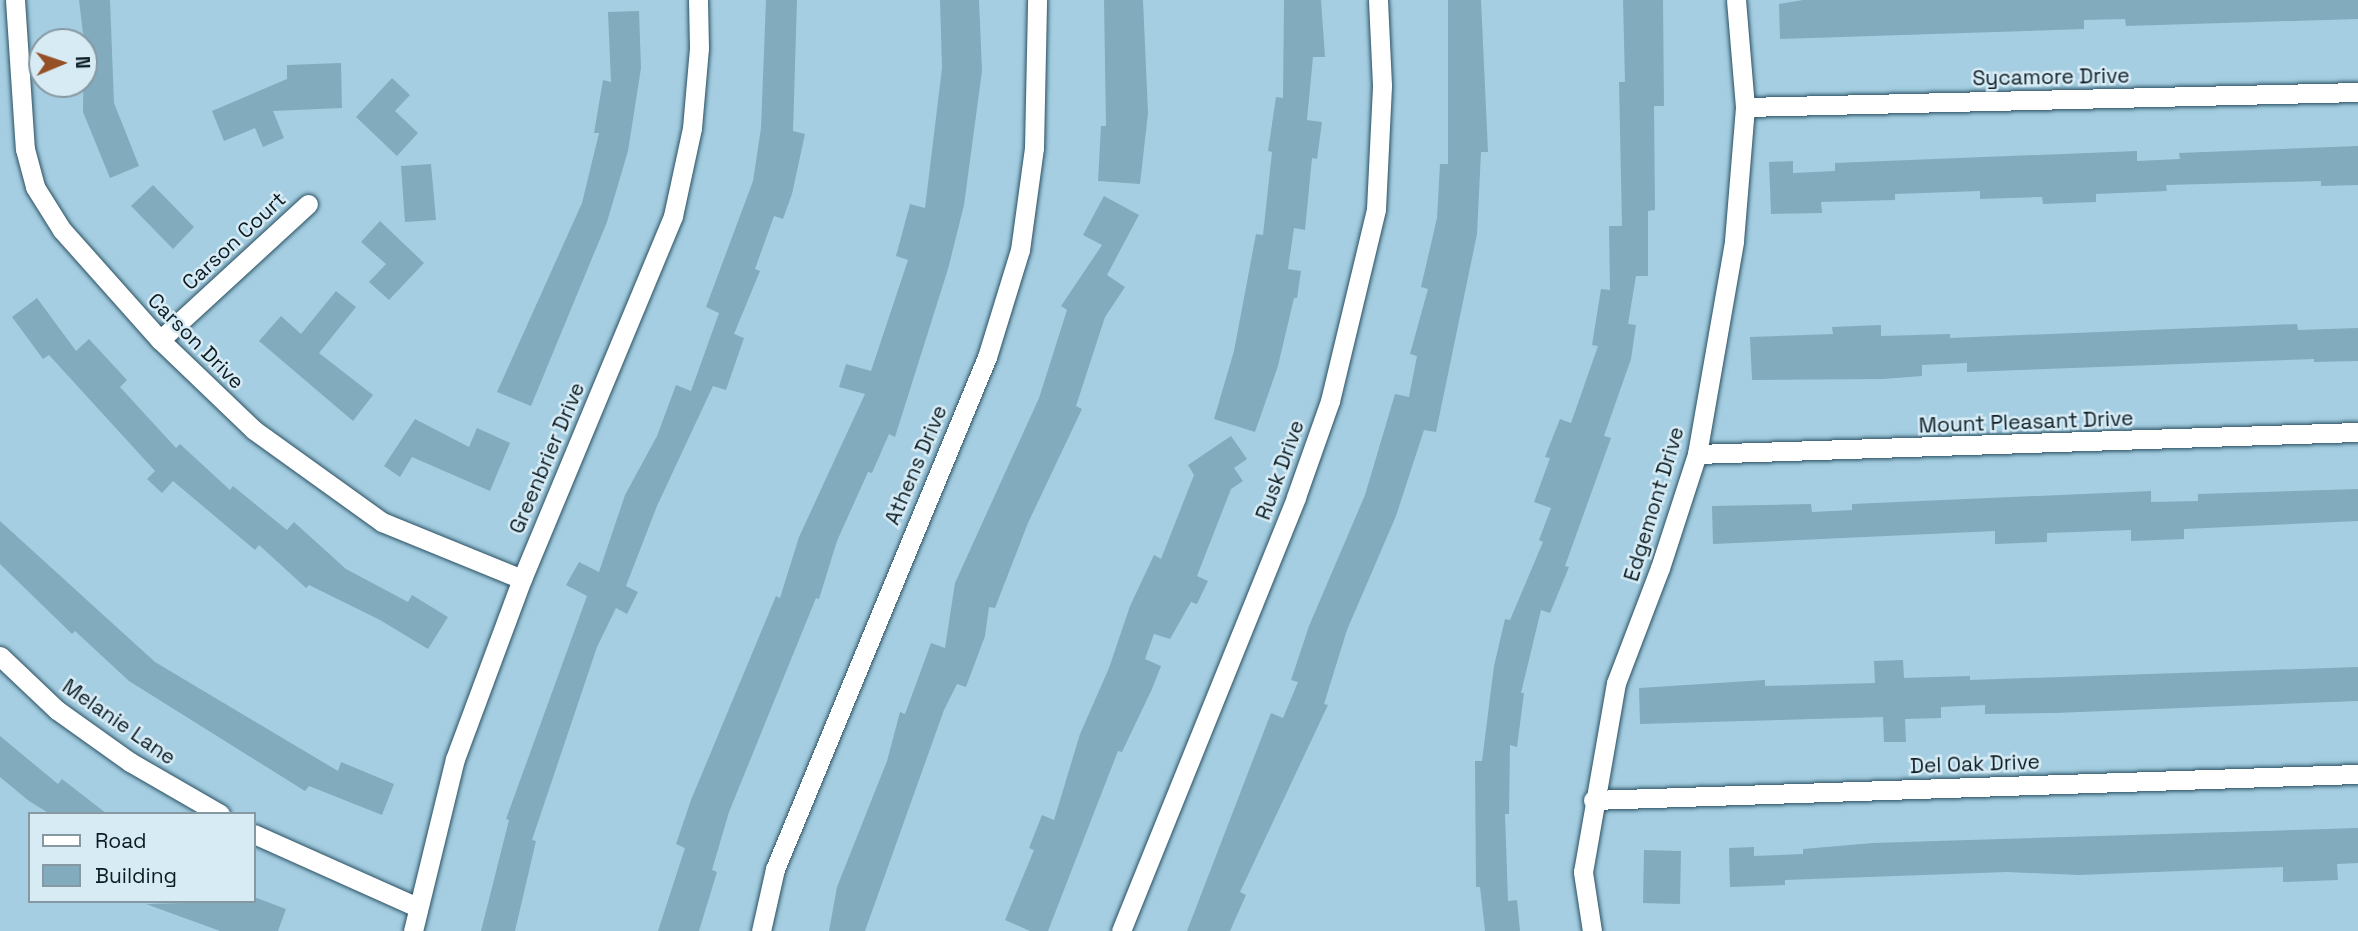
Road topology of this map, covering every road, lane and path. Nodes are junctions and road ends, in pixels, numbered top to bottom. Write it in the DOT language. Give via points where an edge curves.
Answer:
graph roads {
  1 [pos="15,0"];
  2 [pos="698,0"];
  3 [pos="1037,0"];
  4 [pos="1378,0"];
  5 [pos="1736,0"];
  6 [pos="2358,92"];
  7 [pos="1745,107"];
  8 [pos="308,204"];
  9 [pos="160,340"];
  10 [pos="2358,432"];
  11 [pos="1696,454"];
  12 [pos="522,579"];
  13 [pos="0,656"];
  14 [pos="2358,774"];
  15 [pos="1593,800"];
  16 [pos="217,812"];
  17 [pos="256,835"];
  18 [pos="417,907"];
  19 [pos="413,931"];
  20 [pos="761,931"];
  21 [pos="1121,931"];
  22 [pos="1592,931"];
  1 -- 9 [label="street, Carson Drive" via="20,117 35,187 62,230"];
  2 -- 12 [label="street, Greenbrier Drive" via="692,128 673,216"];
  3 -- 20 [label="street, Athens Drive" via="1034,148 1020,250 987,357 775,869"];
  4 -- 21 [label="street, Rusk Drive" via="1382,85 1377,209 1330,401 1296,497"];
  5 -- 7 [label="street, Edgemont Drive"];
  6 -- 7 [label="street, Sycamore Drive"];
  7 -- 11 [label="street, Edgemont Drive" via="1734,241"];
  8 -- 9 [label="street, Carson Court"];
  9 -- 12 [label="street, Carson Drive" via="254,430 382,522"];
  10 -- 11 [label="street, Mount Pleasant Drive"];
  11 -- 15 [label="street, Edgemont Drive" via="1660,568 1616,683"];
  12 -- 18 [label="street, Greenbrier Drive" via="455,760"];
  13 -- 16 [label="street, Melanie Lane" via="57,710 130,762"];
  14 -- 15 [label="street, Del Oak Drive"];
  15 -- 22 [label="street, Edgemont Drive" via="1583,872"];
  17 -- 18 [label="street"];
  18 -- 19 [label="street, Greenbrier Drive"];
}
